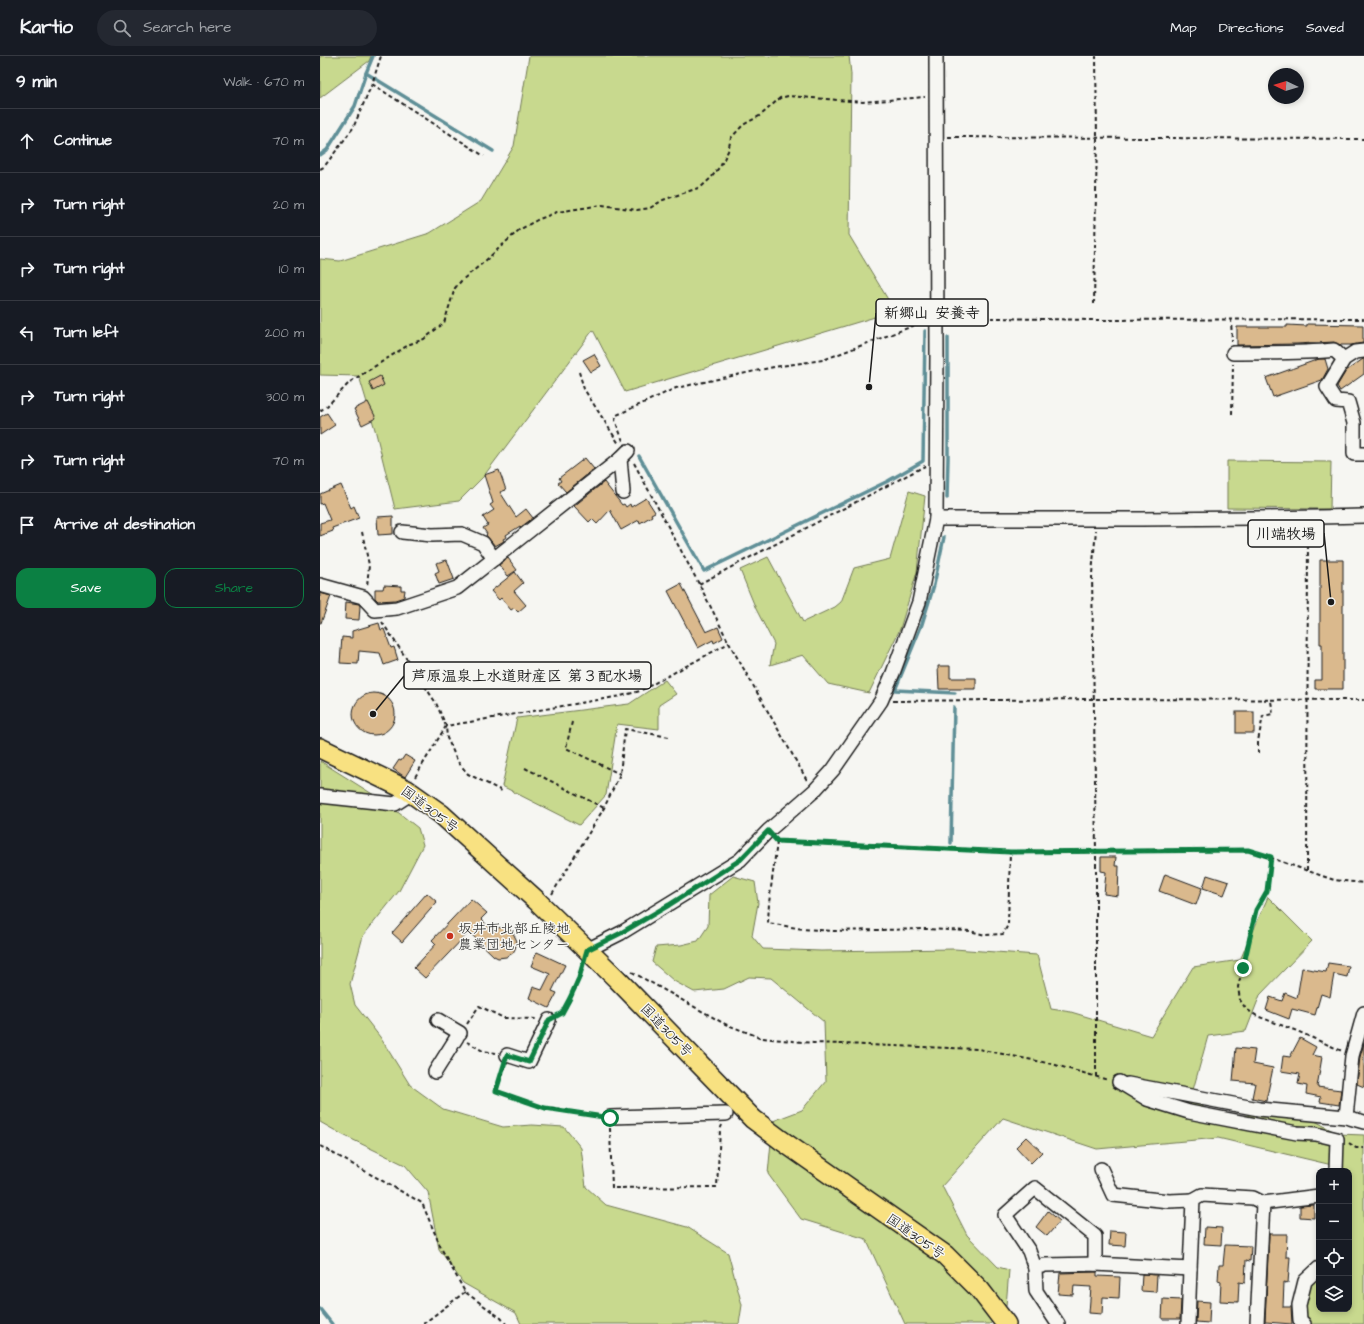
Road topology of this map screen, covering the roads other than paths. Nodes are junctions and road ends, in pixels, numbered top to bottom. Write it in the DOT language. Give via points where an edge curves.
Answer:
graph roads {
  1 [pos="936,56"];
  2 [pos="1364,351"];
  3 [pos="1233,354"];
  4 [pos="1344,359"];
  5 [pos="1364,454"];
  6 [pos="623,492"];
  7 [pos="1364,516"];
  8 [pos="936,519"];
  9 [pos="402,532"];
  10 [pos="494,559"];
  11 [pos="320,585"];
  12 [pos="320,748"];
  13 [pos="409,791"];
  14 [pos="320,796"];
  15 [pos="587,950"];
  16 [pos="1364,1013"];
  17 [pos="438,1020"];
  18 [pos="549,1020"];
  19 [pos="507,1055"];
  20 [pos="435,1072"];
  21 [pos="726,1114"];
  22 [pos="1346,1117"];
  23 [pos="610,1118"];
  24 [pos="1364,1122"];
  25 [pos="1336,1168"];
  26 [pos="1101,1169"];
  27 [pos="1316,1196"];
  28 [pos="1193,1200"];
  29 [pos="1263,1203"];
  30 [pos="1094,1264"];
  31 [pos="1034,1268"];
  32 [pos="1190,1269"];
  33 [pos="1316,1271"];
  34 [pos="1006,1324"];
  35 [pos="1058,1324"];
  36 [pos="1188,1324"];
  37 [pos="1256,1324"];
  38 [pos="1304,1324"];
  1 -- 8 [label="street"];
  2 -- 4 [label="street" via="1355,352"];
  3 -- 4 [label="street" via="1334,350"];
  4 -- 5 [label="street" via="1326,387 1336,401 1348,402 1354,423 1354,454"];
  6 -- 10 [label="street" via="624,455"];
  7 -- 8 [label="street"];
  8 -- 15 [label="street" via="919,602 881,701 833,770 740,860 669,905"];
  9 -- 10 [label="street" via="462,534 483,543"];
  10 -- 11 [label="street" via="457,588 397,608 375,610 363,597"];
  12 -- 13 [label="highway, 国道305号"];
  13 -- 14 [label="street" via="395,804"];
  13 -- 15 [label="highway, 国道305号" via="441,814"];
  15 -- 34 [label="highway, 国道305号" via="753,1119 945,1255 980,1290"];
  16 -- 22 [label="street" via="1352,1056"];
  17 -- 20 [label="street" via="459,1035"];
  18 -- 19 [label="street" via="529,1062"];
  21 -- 23 [label="street"];
  22 -- 24 [label="street"];
  22 -- 25 [label="street" via="1259,1109 1119,1082 1147,1099 1188,1112 1337,1139"];
  26 -- 28 [label="street" via="1113,1195 1169,1201"];
  27 -- 29 [label="street"];
  28 -- 29 [label="street" via="1202,1195 1253,1198"];
  28 -- 32 [label="street"];
  29 -- 37 [label="street"];
  30 -- 31 [label="street"];
  30 -- 31 [label="street" via="1095,1236 1035,1188 1004,1215 1029,1251"];
  30 -- 32 [label="street"];
  31 -- 35 [label="street" via="1036,1291"];
  32 -- 36 [label="street"];
  33 -- 38 [label="street" via="1305,1281 1299,1306 1300,1320"];
}
